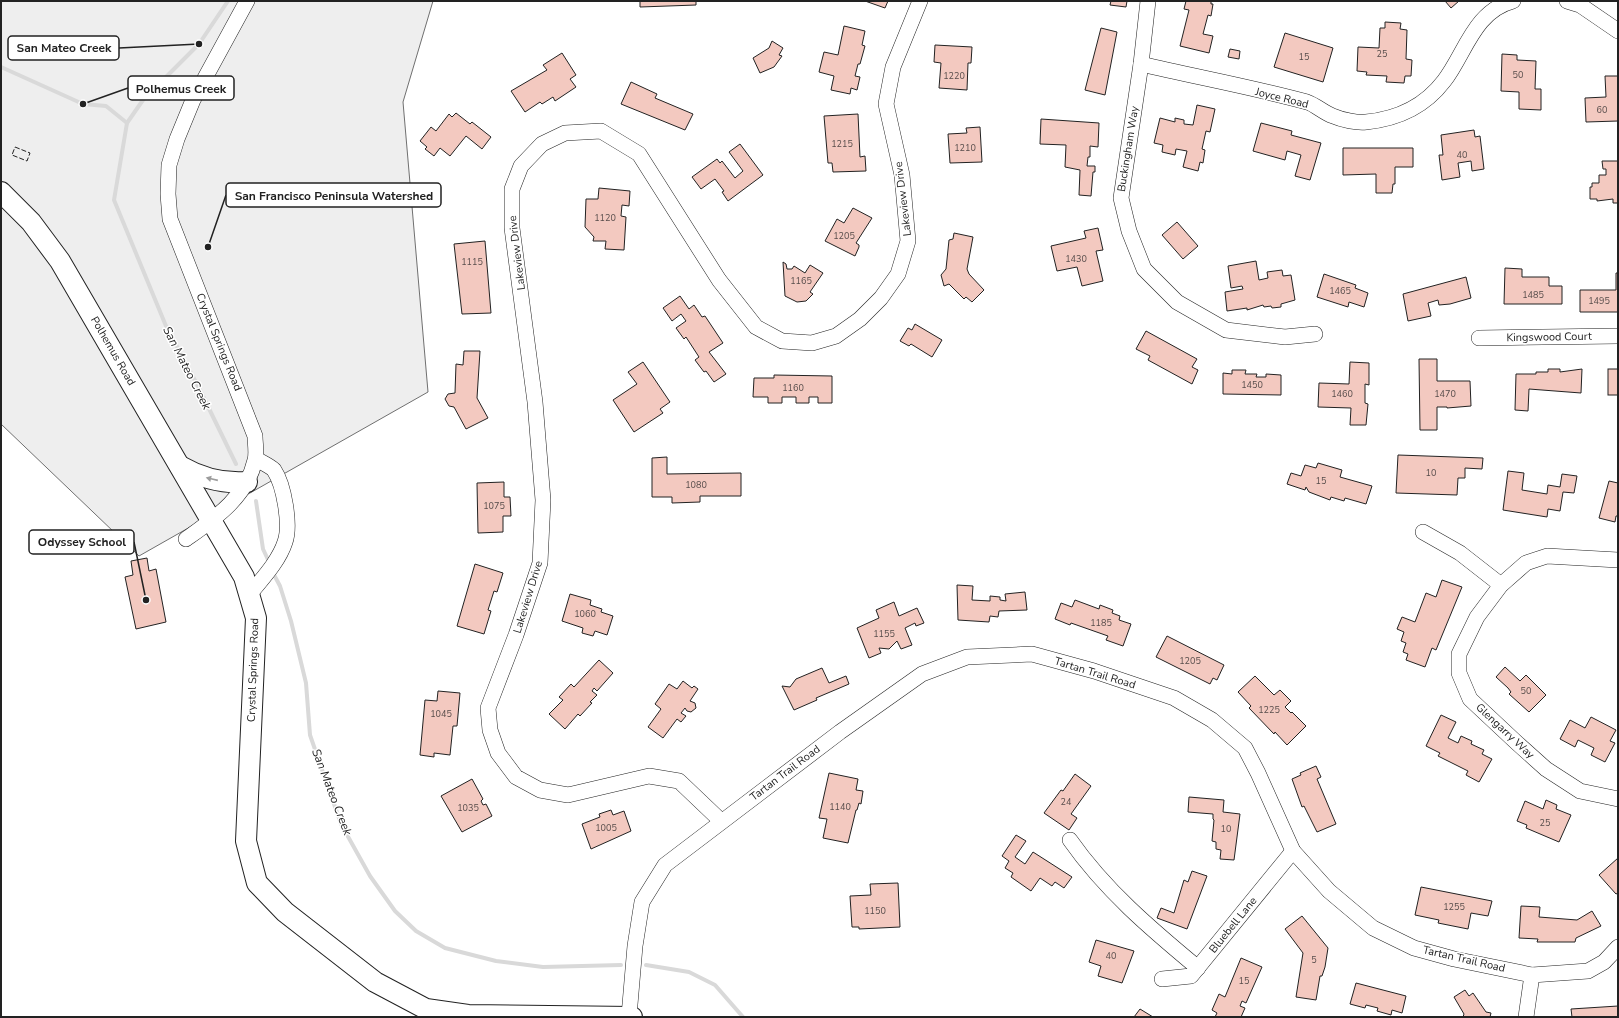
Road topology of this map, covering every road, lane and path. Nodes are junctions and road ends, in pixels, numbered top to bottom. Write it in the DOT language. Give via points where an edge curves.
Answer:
graph roads {
  1 [pos="247,1"];
  2 [pos="920,1"];
  3 [pos="1148,1"];
  4 [pos="1513,1"];
  5 [pos="1567,1"];
  6 [pos="1618,31"];
  7 [pos="1141,64"];
  8 [pos="1,192"];
  9 [pos="1315,334"];
  10 [pos="1618,336"];
  11 [pos="1479,338"];
  12 [pos="256,459"];
  13 [pos="180,466"];
  14 [pos="247,482"];
  15 [pos="212,520"];
  16 [pos="1423,532"];
  17 [pos="186,539"];
  18 [pos="1618,560"];
  19 [pos="1501,585"];
  20 [pos="255,588"];
  21 [pos="1618,799"];
  22 [pos="722,821"];
  23 [pos="1070,840"];
  24 [pos="1293,851"];
  25 [pos="1618,947"];
  26 [pos="1198,968"];
  27 [pos="1532,975"];
  28 [pos="1162,979"];
  29 [pos="630,1017"];
  30 [pos="1526,1017"];
  1 -- 12 [label="street, Crystal Springs Road" via="183,123 169,165 168,194 170,220 255,436"];
  2 -- 22 [label="street, Lakeview Drive" via="893,67 886,104 902,175 908,241 898,274 881,298 860,319 836,336 812,343 782,341 756,327 719,280 639,154 601,131 565,133 542,144 520,166 512,189 512,228 535,402 543,500 540,564 488,708 490,730 498,753 516,777 540,790 568,795 649,776 679,781"];
  3 -- 7 [label="street, Buckingham Way"];
  4 -- 7 [label="street, Joyce Road" via="1491,12 1473,30 1453,69 1438,89 1420,106 1393,117 1365,122 1334,117 1308,103"];
  5 -- 6 [label="street" via="1580,5"];
  7 -- 9 [label="street, Buckingham Way" via="1121,198 1129,231 1144,269 1177,302 1226,330 1285,337"];
  8 -- 13 [label="main road, Polhemus Road" via="31,222 60,260"];
  10 -- 11 [label="street, Kingswood Court"];
  12 -- 14 [label="street, Crystal Springs Road"];
  12 -- 20 [label="street" via="273,470 280,484 288,526 285,542 277,558"];
  14 -- 13 [label="main road, one-way" via="212,480"];
  13 -- 15 [label="main road, Polhemus Road"];
  14 -- 15 [label="street, Crystal Springs Road"];
  15 -- 17 [label="street"];
  15 -- 20 [label="main road, Crystal Springs Road" via="244,578"];
  16 -- 19 [label="street" via="1460,553"];
  18 -- 19 [label="street, Glengarry Way" via="1547,556 1526,563"];
  19 -- 21 [label="street, Glengarry Way" via="1477,618 1459,654 1459,673 1470,699 1546,769 1580,791"];
  20 -- 29 [label="main road, Crystal Springs Road" via="256,618 246,841 257,883 285,912 375,982 426,1009 468,1015"];
  22 -- 24 [label="street, Tartan Trail Road" via="922,674 967,657 1032,654 1094,671 1174,698 1212,720 1245,748"];
  22 -- 29 [label="street, Tartan Trail Road" via="665,865 642,902 635,946"];
  23 -- 26 [label="street" via="1125,905"];
  24 -- 26 [label="street, Bluebell Lane"];
  24 -- 27 [label="street, Tartan Trail Road" via="1329,891 1372,928 1414,948"];
  25 -- 27 [label="street, Tartan Trail Road" via="1604,962 1588,971"];
  26 -- 28 [label="street, Bluebell Lane" via="1191,976"];
  27 -- 30 [label="street"];
}
